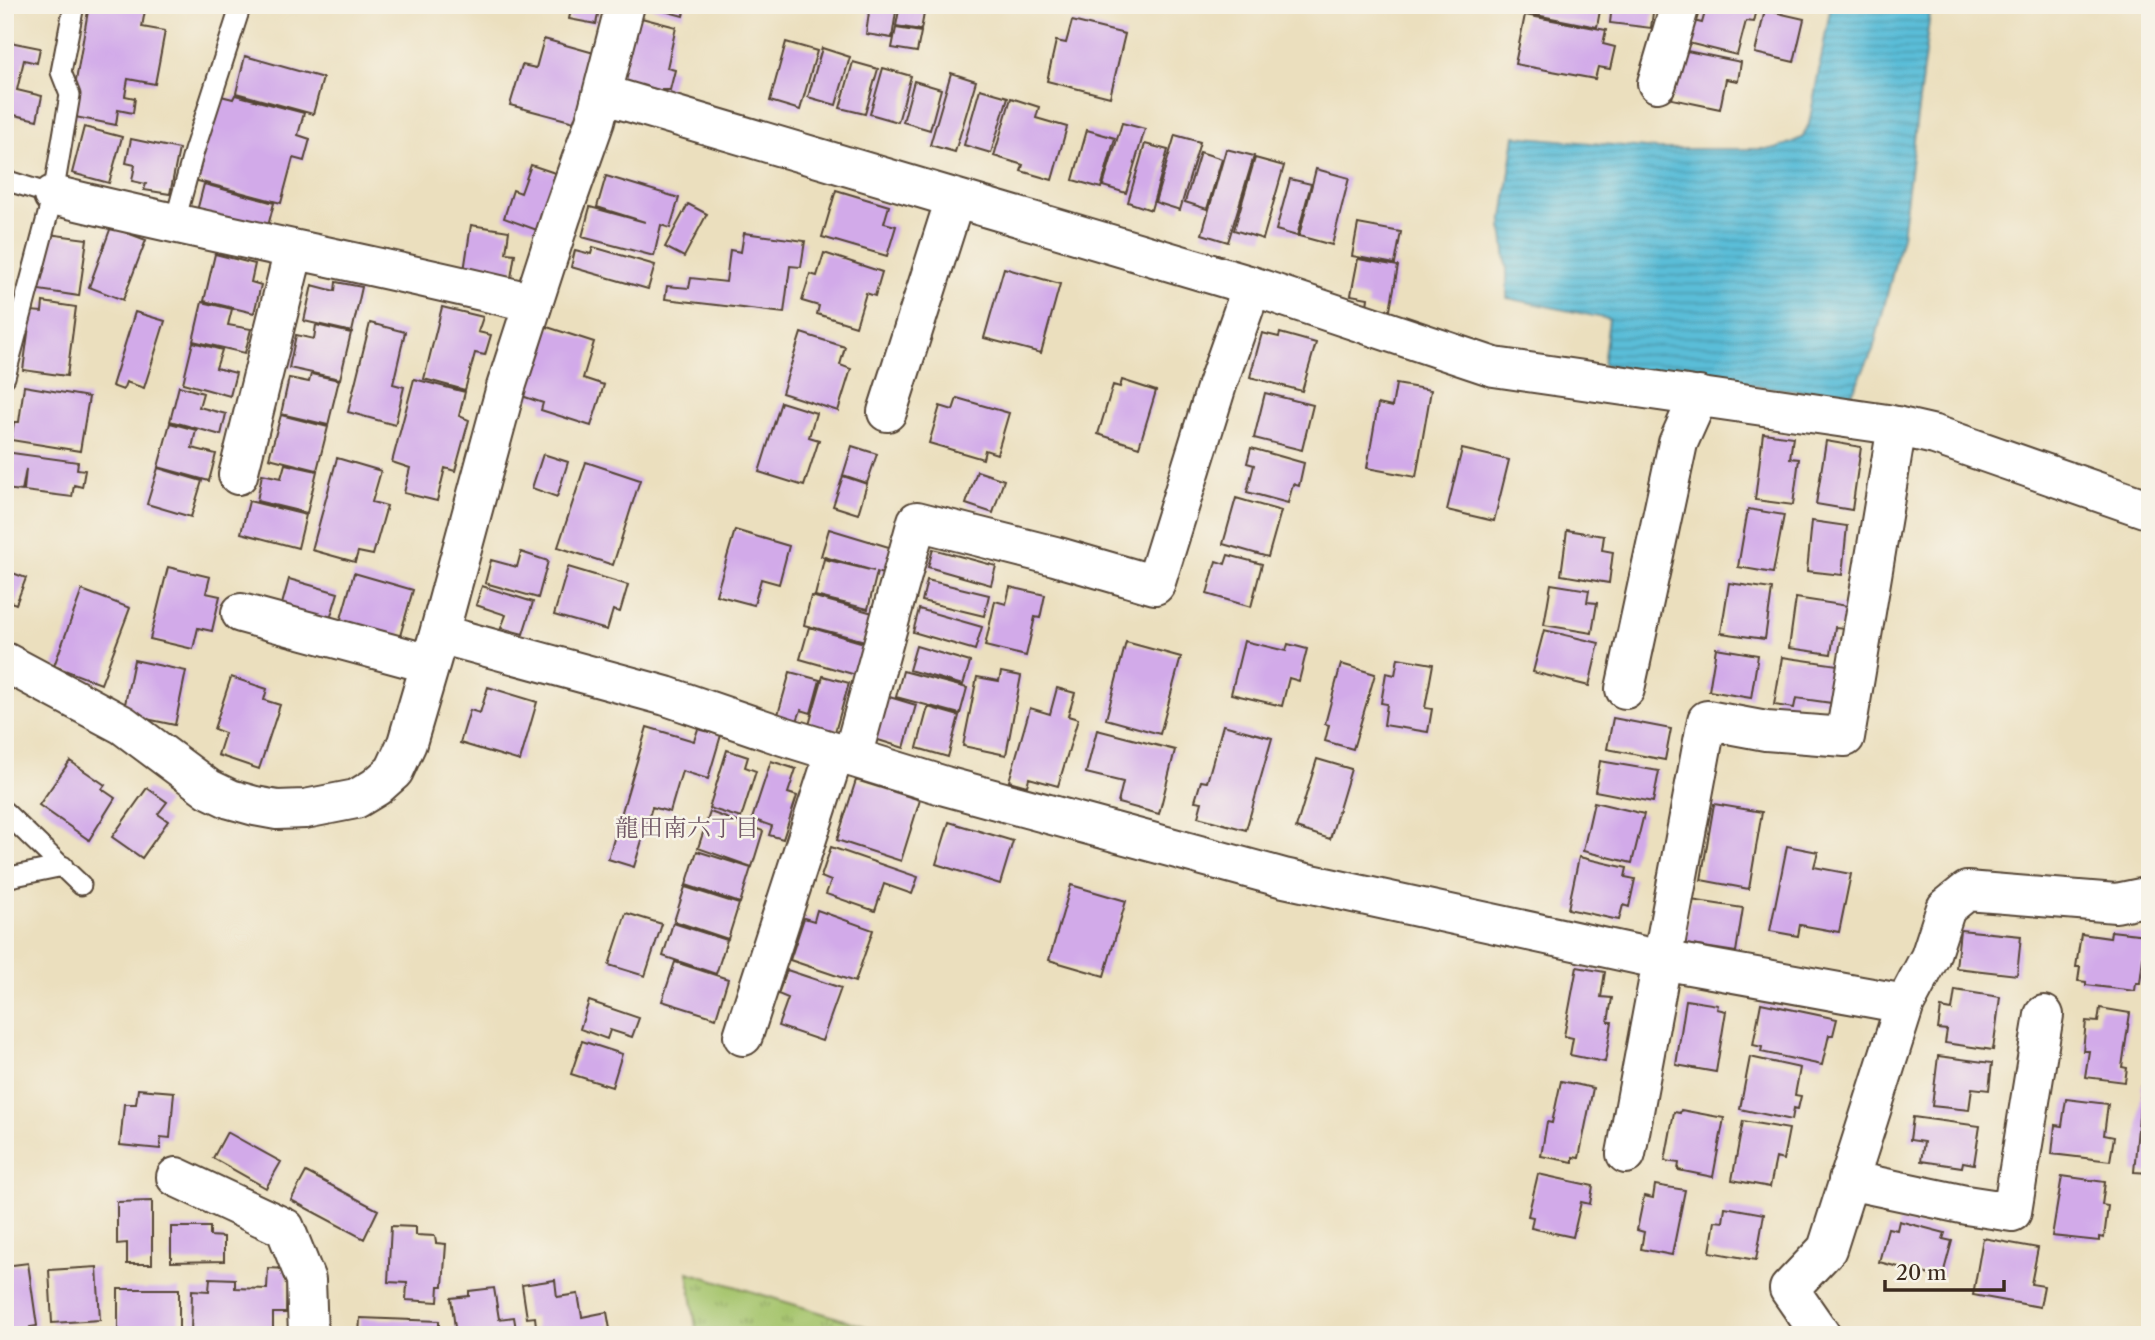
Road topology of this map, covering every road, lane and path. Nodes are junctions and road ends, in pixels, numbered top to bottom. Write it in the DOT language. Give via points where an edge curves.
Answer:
graph roads {
  1 [pos="74,5"];
  2 [pos="240,5"];
  3 [pos="625,5"];
  4 [pos="1680,5"];
  5 [pos="1657,83"];
  6 [pos="602,94"];
  7 [pos="5,180"];
  8 [pos="53,195"];
  9 [pos="955,199"];
  10 [pos="174,225"];
  11 [pos="294,250"];
  12 [pos="1252,286"];
  13 [pos="533,303"];
  14 [pos="5,377"];
  15 [pos="1699,397"];
  16 [pos="887,412"];
  17 [pos="1897,426"];
  18 [pos="237,475"];
  19 [pos="2150,510"];
  20 [pos="241,613"];
  21 [pos="435,649"];
  22 [pos="5,662"];
  23 [pos="1625,689"];
  24 [pos="844,754"];
  25 [pos="5,812"];
  26 [pos="63,866"];
  27 [pos="5,878"];
  28 [pos="81,885"];
  29 [pos="2150,895"];
  30 [pos="1662,960"];
  31 [pos="1905,1004"];
  32 [pos="2044,1015"];
  33 [pos="743,1036"];
  34 [pos="1626,1154"];
  35 [pos="176,1177"];
  36 [pos="1848,1180"];
  37 [pos="308,1335"];
  38 [pos="1821,1335"];
  1 -- 8 [label="lane" via="61,72 70,95"];
  2 -- 10 [label="lane"];
  3 -- 6 [label="street"];
  4 -- 5 [label="street"];
  6 -- 9 [label="street"];
  6 -- 13 [label="street"];
  7 -- 8 [label="lane"];
  8 -- 10 [label="street"];
  8 -- 14 [label="lane"];
  9 -- 12 [label="street"];
  9 -- 16 [label="street"];
  10 -- 11 [label="street"];
  11 -- 13 [label="street"];
  11 -- 18 [label="street"];
  12 -- 15 [label="street" via="1494,366"];
  12 -- 24 [label="street" via="1155,585 917,521"];
  13 -- 21 [label="street"];
  15 -- 17 [label="street"];
  15 -- 23 [label="street" via="1678,443"];
  17 -- 19 [label="street"];
  17 -- 30 [label="street" via="1845,737 1766,731 1707,720"];
  20 -- 21 [label="street"];
  21 -- 22 [label="street" via="394,771 356,799 277,810 209,789 123,725"];
  21 -- 24 [label="street" via="666,696"];
  24 -- 30 [label="street" via="1284,878"];
  24 -- 33 [label="street"];
  25 -- 26 [label="lane"];
  26 -- 27 [label="lane"];
  26 -- 28 [label="lane"];
  29 -- 31 [label="street" via="2116,904 1966,891 1946,908 1930,957"];
  30 -- 31 [label="street"];
  30 -- 34 [label="street"];
  31 -- 36 [label="street"];
  32 -- 36 [label="street" via="2012,1212"];
  35 -- 37 [label="street" via="285,1228 306,1280"];
  36 -- 38 [label="street" via="1827,1249 1789,1289"];
}
